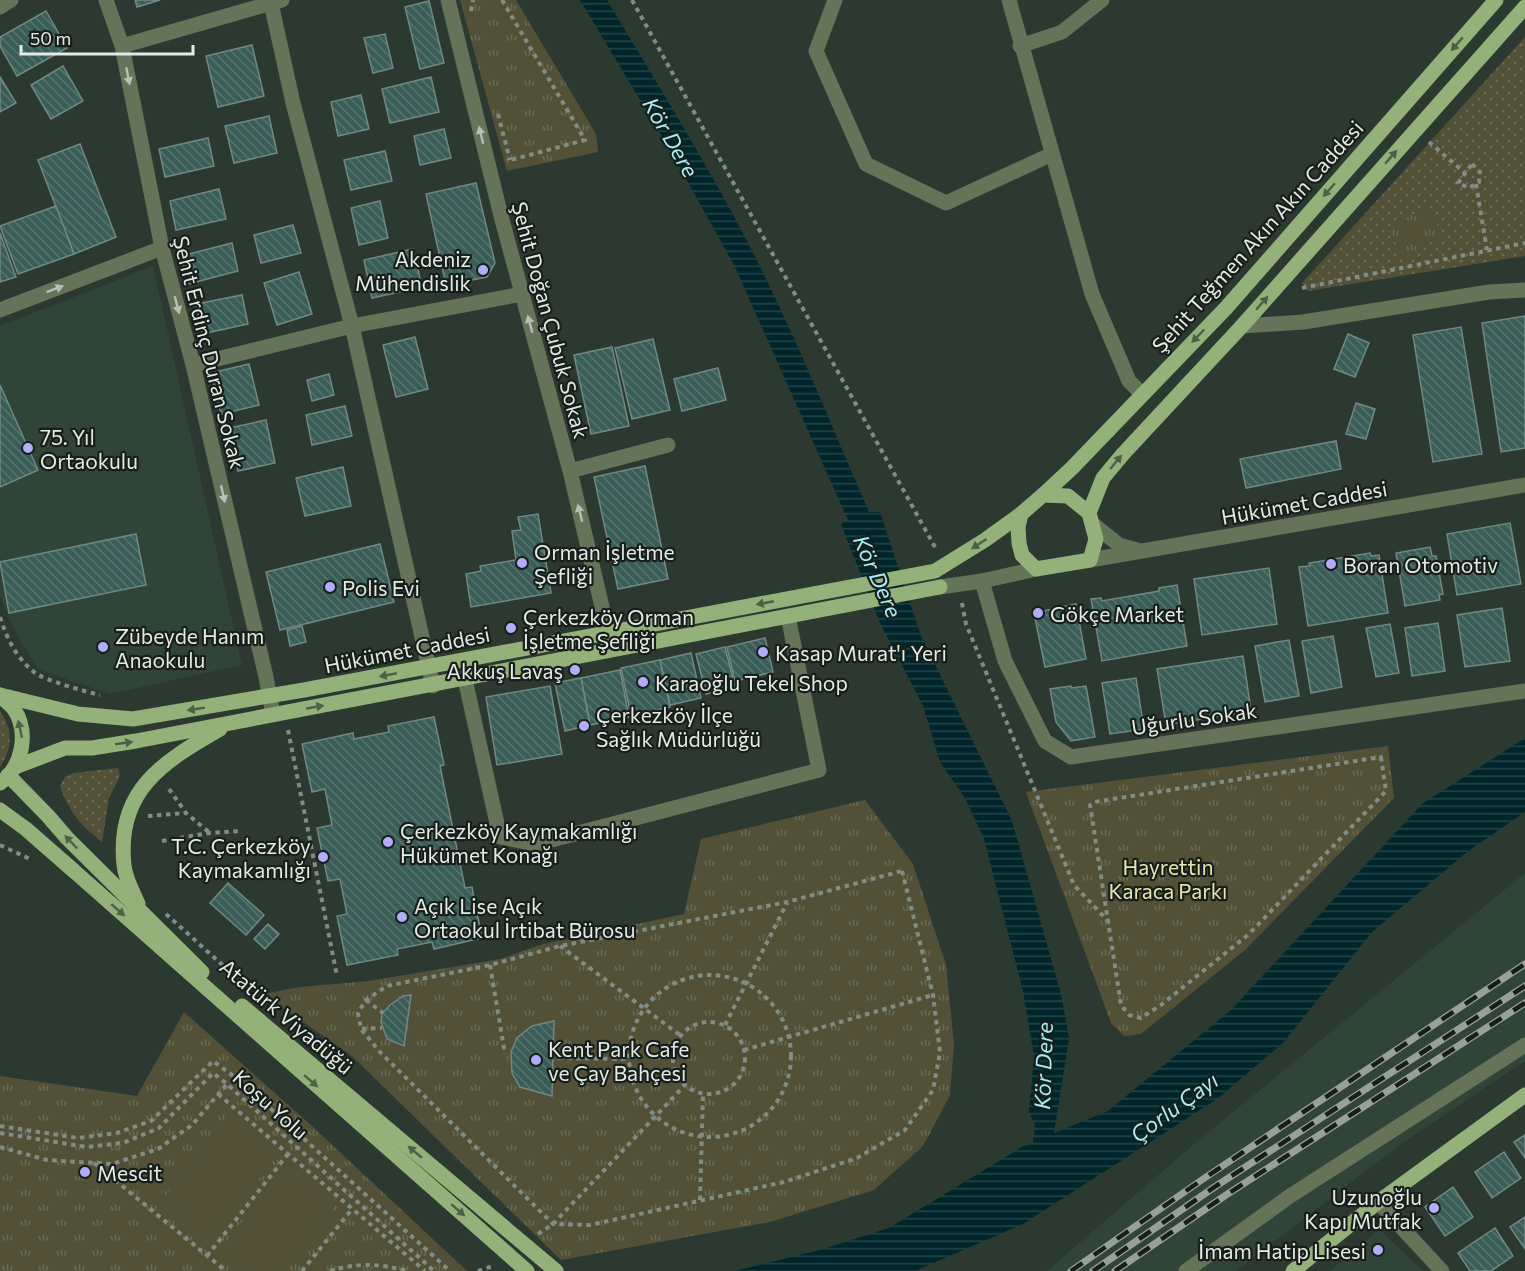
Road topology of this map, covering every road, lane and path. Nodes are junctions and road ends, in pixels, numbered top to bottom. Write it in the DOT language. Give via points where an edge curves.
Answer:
graph roads {
  1 [pos="11,0"];
  2 [pos="106,0"];
  3 [pos="448,0"];
  4 [pos="502,0"];
  5 [pos="632,0"];
  6 [pos="835,0"];
  7 [pos="1009,0"];
  8 [pos="1102,0"];
  9 [pos="1496,0"];
  10 [pos="277,1"];
  11 [pos="0,7"];
  12 [pos="1525,7"];
  13 [pos="122,46"];
  14 [pos="1020,46"];
  15 [pos="1428,141"];
  16 [pos="1052,154"];
  17 [pos="489,166"];
  18 [pos="1465,173"];
  19 [pos="1476,184"];
  20 [pos="1525,243"];
  21 [pos="162,248"];
  22 [pos="1487,250"];
  23 [pos="1299,289"];
  24 [pos="1525,290"];
  25 [pos="522,294"];
  26 [pos="0,310"];
  27 [pos="352,326"];
  28 [pos="1242,326"];
  29 [pos="193,365"];
  30 [pos="1142,394"];
  31 [pos="668,445"];
  32 [pos="570,471"];
  33 [pos="1525,485"];
  34 [pos="1043,495"];
  35 [pos="1021,514"];
  36 [pos="1091,519"];
  37 [pos="1139,551"];
  38 [pos="938,552"];
  39 [pos="1090,560"];
  40 [pos="1036,569"];
  41 [pos="982,581"];
  42 [pos="940,587"];
  43 [pos="961,596"];
  44 [pos="788,616"];
  45 [pos="0,617"];
  46 [pos="609,632"];
  47 [pos="612,651"];
  48 [pos="492,655"];
  49 [pos="434,666"];
  50 [pos="465,680"];
  51 [pos="433,686"];
  52 [pos="1525,691"];
  53 [pos="0,695"];
  54 [pos="109,697"];
  55 [pos="269,697"];
  56 [pos="273,714"];
  57 [pos="232,722"];
  58 [pos="299,727"];
  59 [pos="288,729"];
  60 [pos="277,731"];
  61 [pos="8,775"];
  62 [pos="169,789"];
  63 [pos="0,810"];
  64 [pos="186,813"];
  65 [pos="141,817"];
  66 [pos="240,831"];
  67 [pos="210,833"];
  68 [pos="162,841"];
  69 [pos="787,902"];
  70 [pos="140,910"];
  71 [pos="1108,921"];
  72 [pos="560,946"];
  73 [pos="490,965"];
  74 [pos="337,976"];
  75 [pos="747,983"];
  76 [pos="933,995"];
  77 [pos="366,1000"];
  78 [pos="644,1008"];
  79 [pos="383,1013"];
  80 [pos="725,1025"];
  81 [pos="382,1028"];
  82 [pos="361,1029"];
  83 [pos="680,1035"];
  84 [pos="789,1037"];
  85 [pos="1525,1045"];
  86 [pos="744,1050"];
  87 [pos="505,1054"];
  88 [pos="558,1058"];
  89 [pos="630,1059"];
  90 [pos="227,1084"];
  91 [pos="685,1085"];
  92 [pos="218,1094"];
  93 [pos="703,1094"];
  94 [pos="1525,1095"];
  95 [pos="656,1116"];
  96 [pos="0,1126"];
  97 [pos="0,1133"];
  98 [pos="702,1138"];
  99 [pos="0,1147"];
  100 [pos="288,1154"];
  101 [pos="94,1163"];
  102 [pos="700,1200"];
  103 [pos="1378,1202"];
  104 [pos="352,1209"];
  105 [pos="553,1224"];
  106 [pos="207,1256"];
  107 [pos="226,1271"];
  108 [pos="302,1271"];
  109 [pos="330,1271"];
  110 [pos="408,1271"];
  111 [pos="425,1271"];
  112 [pos="434,1271"];
  113 [pos="450,1271"];
  114 [pos="527,1271"];
  115 [pos="556,1271"];
  116 [pos="1186,1271"];
  117 [pos="1293,1271"];
  118 [pos="1442,1271"];
  1 -- 11 [label="street"];
  2 -- 13 [label="street, Şehit Erdinç Duran Sokak"];
  17 -- 3 [label="street, Şehit Doğan Çubuk Sokak, one-way"];
  4 -- 17 [label="path" via="585,140"];
  5 -- 38 [label="path"];
  6 -- 16 [label="street" via="816,51 866,164 946,203"];
  7 -- 14 [label="street"];
  8 -- 14 [label="street" via="1062,32"];
  9 -- 30 [label="main road, Şehit Teğmen Akın Akın Caddesi, one-way" via="1226,308"];
  10 -- 13 [label="street"];
  10 -- 27 [label="street" via="292,103"];
  28 -- 12 [label="main road, one-way"];
  13 -- 21 [label="street, Şehit Erdinç Duran Sokak, one-way"];
  14 -- 16 [label="street"];
  15 -- 18 [label="path"];
  16 -- 30 [label="street" via="1092,294 1129,381"];
  17 -- 25 [label="street, Şehit Doğan Çubuk Sokak"];
  18 -- 19 [label="path" via="1458,183 1469,188"];
  18 -- 19 [label="path" via="1472,164 1478,168 1481,176"];
  19 -- 22 [label="path"];
  20 -- 22 [label="path"];
  26 -- 21 [label="street, one-way"];
  21 -- 29 [label="street, Şehit Erdinç Duran Sokak, one-way"];
  22 -- 23 [label="path"];
  24 -- 28 [label="street" via="1489,292 1303,322"];
  25 -- 27 [label="street"];
  32 -- 25 [label="street, Şehit Doğan Çubuk Sokak, one-way"];
  27 -- 29 [label="street"];
  27 -- 49 [label="street"];
  36 -- 28 [label="main road, one-way" via="1103,478"];
  29 -- 55 [label="street, Şehit Erdinç Duran Sokak, one-way"];
  30 -- 34 [label="main road, Şehit Teğmen Akın Akın Caddesi"];
  31 -- 32 [label="street"];
  46 -- 32 [label="street, Şehit Doğan Çubuk Sokak, one-way"];
  33 -- 37 [label="street, Hükümet Caddesi"];
  34 -- 35 [label="main road"];
  34 -- 36 [label="main road" via="1068,496"];
  35 -- 40 [label="main road" via="1018,527 1022,555"];
  35 -- 46 [label="main road, Hükümet Caddesi, one-way" via="935,571"];
  36 -- 37 [label="street" via="1119,545"];
  36 -- 39 [label="main road" via="1096,539"];
  37 -- 39 [label="street, Hükümet Caddesi"];
  39 -- 40 [label="main road"];
  40 -- 41 [label="street"];
  41 -- 42 [label="street"];
  41 -- 52 [label="street, Uğurlu Sokak" via="1005,661 1044,741 1071,757"];
  42 -- 44 [label="main road, Hükümet Caddesi"];
  43 -- 71 [label="path" via="966,624 1074,885"];
  44 -- 47 [label="main road, Hükümet Caddesi"];
  44 -- 50 [label="street" via="819,770 536,844 500,837"];
  45 -- 54 [label="path" via="14,651 35,674"];
  46 -- 47 [label="street, Şehit Doğan Çubuk Sokak"];
  46 -- 48 [label="main road, Hükümet Caddesi"];
  47 -- 50 [label="main road, Hükümet Caddesi"];
  48 -- 49 [label="main road, Hükümet Caddesi"];
  48 -- 50 [label="main road" via="465,668"];
  49 -- 50 [label="main road" via="458,668"];
  49 -- 51 [label="street"];
  49 -- 55 [label="main road, Hükümet Caddesi, one-way"];
  50 -- 51 [label="main road, Hükümet Caddesi"];
  56 -- 51 [label="main road, Hükümet Caddesi, one-way"];
  55 -- 53 [label="main road, Hükümet Caddesi, one-way" via="133,719 78,714"];
  61 -- 53 [label="main road, one-way" via="22,748 21,728 13,709"];
  55 -- 56 [label="street, Şehit Erdinç Duran Sokak"];
  56 -- 57 [label="main road, Hükümet Caddesi"];
  61 -- 57 [label="main road, Hükümet Caddesi, one-way" via="65,748 92,748"];
  57 -- 70 [label="main road" via="176,755 141,788 130,808 124,830 124,867"];
  58 -- 59 [label="path"];
  59 -- 60 [label="path"];
  59 -- 74 [label="path"];
  70 -- 61 [label="main road, Atatürk Viyadüğü, one-way"];
  62 -- 64 [label="path"];
  63 -- 114 [label="main road, Atatürk Viyadüğü, one-way, bridge"];
  64 -- 65 [label="path"];
  64 -- 67 [label="path"];
  66 -- 67 [label="path"];
  67 -- 68 [label="path"];
  69 -- 72 [label="path"];
  69 -- 75 [label="path"];
  69 -- 76 [label="path" via="902,871"];
  115 -- 70 [label="main road, Atatürk Viyadüğü, one-way, bridge" via="202,972"];
  71 -- 71 [label="path" via="1121,1005 1128,1015 1141,1018 1249,934 1386,791 1381,757 1094,802 1090,806"];
  72 -- 73 [label="path"];
  72 -- 78 [label="path"];
  73 -- 77 [label="path" via="387,986"];
  73 -- 87 [label="path"];
  75 -- 78 [label="path" via="719,975 691,977 665,988"];
  75 -- 80 [label="path"];
  75 -- 84 [label="path" via="776,1007"];
  76 -- 84 [label="path"];
  76 -- 102 [label="path" via="940,1052 933,1090 905,1130 857,1158 784,1182"];
  77 -- 79 [label="path"];
  77 -- 82 [label="path" via="358,1012"];
  78 -- 83 [label="path"];
  78 -- 89 [label="path" via="630,1039"];
  80 -- 83 [label="path" via="706,1021 692,1025"];
  80 -- 86 [label="path"];
  81 -- 82 [label="path"];
  82 -- 105 [label="path"];
  83 -- 91 [label="path" via="673,1049 672,1064"];
  84 -- 86 [label="path"];
  84 -- 98 [label="path" via="789,1079 770,1112 740,1133"];
  85 -- 116 [label="street" via="1290,1196"];
  86 -- 93 [label="path" via="746,1060 732,1086 718,1094"];
  88 -- 89 [label="path"];
  89 -- 95 [label="path" via="630,1073 639,1097"];
  90 -- 92 [label="path"];
  90 -- 97 [label="path, Koşu Yolu" via="213,1073 159,1128 123,1143 87,1147"];
  90 -- 112 [label="path, Koşu Yolu"];
  91 -- 93 [label="path"];
  91 -- 95 [label="path"];
  92 -- 100 [label="path"];
  92 -- 101 [label="path" via="192,1125 158,1149 112,1164"];
  93 -- 98 [label="path"];
  94 -- 103 [label="main road"];
  95 -- 98 [label="path" via="669,1128"];
  95 -- 105 [label="path"];
  96 -- 113 [label="path" via="78,1138 117,1133 151,1121 213,1061"];
  98 -- 102 [label="path"];
  99 -- 101 [label="path" via="47,1160"];
  100 -- 104 [label="path"];
  100 -- 106 [label="path"];
  101 -- 106 [label="path"];
  102 -- 105 [label="path" via="590,1225"];
  103 -- 117 [label="main road"];
  103 -- 118 [label="street"];
  104 -- 108 [label="path"];
  104 -- 111 [label="path"];
  106 -- 107 [label="path"];
  109 -- 110 [label="path" via="349,1265 386,1265"];
}
